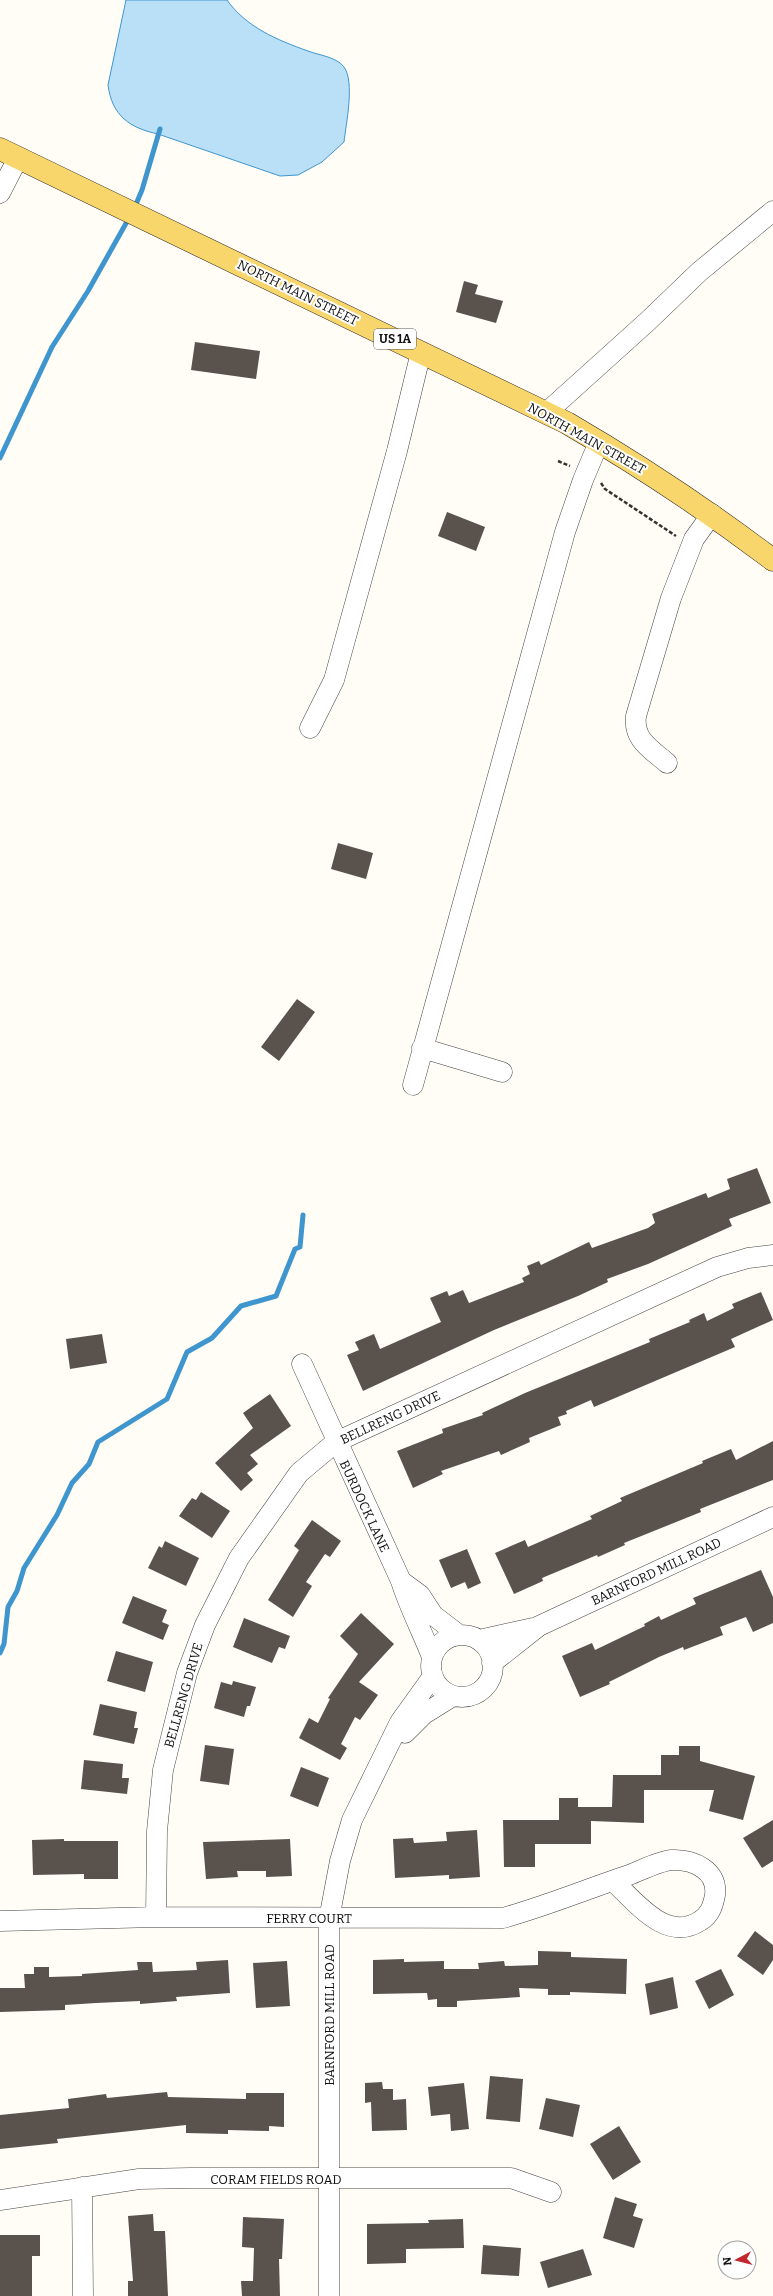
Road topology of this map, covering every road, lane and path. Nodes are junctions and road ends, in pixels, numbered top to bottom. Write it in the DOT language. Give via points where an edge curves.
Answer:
graph roads {
  1 [pos="9,154"];
  2 [pos="0,193"];
  3 [pos="773,211"];
  4 [pos="422,352"];
  5 [pos="546,413"];
  6 [pos="600,442"];
  7 [pos="558,461"];
  8 [pos="573,468"];
  9 [pos="601,483"];
  10 [pos="712,514"];
  11 [pos="682,540"];
  12 [pos="773,560"];
  13 [pos="310,728"];
  14 [pos="667,763"];
  15 [pos="422,1048"];
  16 [pos="502,1072"];
  17 [pos="412,1085"];
  18 [pos="773,1255"];
  19 [pos="302,1364"];
  20 [pos="336,1442"];
  21 [pos="773,1517"];
  22 [pos="401,1581"];
  23 [pos="539,1626"];
  24 [pos="459,1635"];
  25 [pos="479,1640"];
  26 [pos="492,1664"];
  27 [pos="433,1666"];
  28 [pos="453,1696"];
  29 [pos="390,1746"];
  30 [pos="612,1880"];
  31 [pos="156,1917"];
  32 [pos="329,1919"];
  33 [pos="0,1921"];
  34 [pos="329,2179"];
  35 [pos="82,2187"];
  36 [pos="551,2192"];
  37 [pos="0,2200"];
  38 [pos="83,2296"];
  39 [pos="329,2296"];
  1 -- 2 [label="street"];
  1 -- 4 [label="main road, NORTH MAIN STREET / US 1A"];
  3 -- 5 [label="street" via="699,272"];
  4 -- 5 [label="main road, NORTH MAIN STREET / US 1A"];
  4 -- 13 [label="street" via="334,680"];
  5 -- 6 [label="main road, NORTH MAIN STREET / US 1A"];
  6 -- 10 [label="main road, NORTH MAIN STREET / US 1A"];
  6 -- 15 [label="street" via="583,480 566,532"];
  7 -- 8 [label="path"];
  9 -- 11 [label="path" via="605,489"];
  10 -- 12 [label="main road, NORTH MAIN STREET / US 1A"];
  10 -- 14 [label="street" via="694,539 671,598 636,716 637,733"];
  15 -- 16 [label="street"];
  15 -- 17 [label="street"];
  18 -- 20 [label="street, BELLRENG DRIVE" via="748,1258 717,1267"];
  19 -- 20 [label="street, BURDOCK LANE"];
  20 -- 22 [label="street, BURDOCK LANE"];
  20 -- 31 [label="street, BELLRENG DRIVE" via="299,1473 277,1501 239,1558 205,1624 187,1673 162,1770 156,1831"];
  21 -- 23 [label="street, BARNFORD MILL ROAD"];
  22 -- 24 [label="street, BURDOCK LANE" via="420,1595 433,1615"];
  22 -- 27 [label="street, BURDOCK LANE"];
  23 -- 25 [label="street, BARNFORD MILL ROAD"];
  23 -- 26 [label="street, BARNFORD MILL ROAD"];
  24 -- 25 [label="street, BARNFORD MILL ROAD"];
  24 -- 27 [label="street, BARNFORD MILL ROAD" via="447,1639 438,1646"];
  25 -- 26 [label="street" via="486,1646"];
  26 -- 28 [label="street, BARNFORD MILL ROAD" via="486,1686 476,1694"];
  27 -- 28 [label="street" via="444,1693"];
  27 -- 29 [label="street, BARNFORD MILL ROAD" via="400,1722"];
  28 -- 29 [label="street, BARNFORD MILL ROAD" via="424,1714"];
  29 -- 32 [label="street, BARNFORD MILL ROAD" via="352,1820 340,1861"];
  30 -- 30 [label="street, FERRY COURT" via="654,1919 667,1926 679,1928 694,1925 708,1916 714,1903 715,1891 708,1872 695,1862 671,1860"];
  30 -- 32 [label="street, FERRY COURT" via="540,1908 503,1918"];
  31 -- 32 [label="street, FERRY COURT"];
  31 -- 33 [label="street, FERRY COURT"];
  32 -- 34 [label="street, BARNFORD MILL ROAD"];
  34 -- 35 [label="street, CORAM FIELDS ROAD" via="139,2179"];
  34 -- 36 [label="street, CORAM FIELDS ROAD" via="511,2178"];
  34 -- 39 [label="street, BARNFORD MILL ROAD"];
  35 -- 37 [label="street, CORAM FIELDS ROAD"];
  35 -- 38 [label="street"];
}
